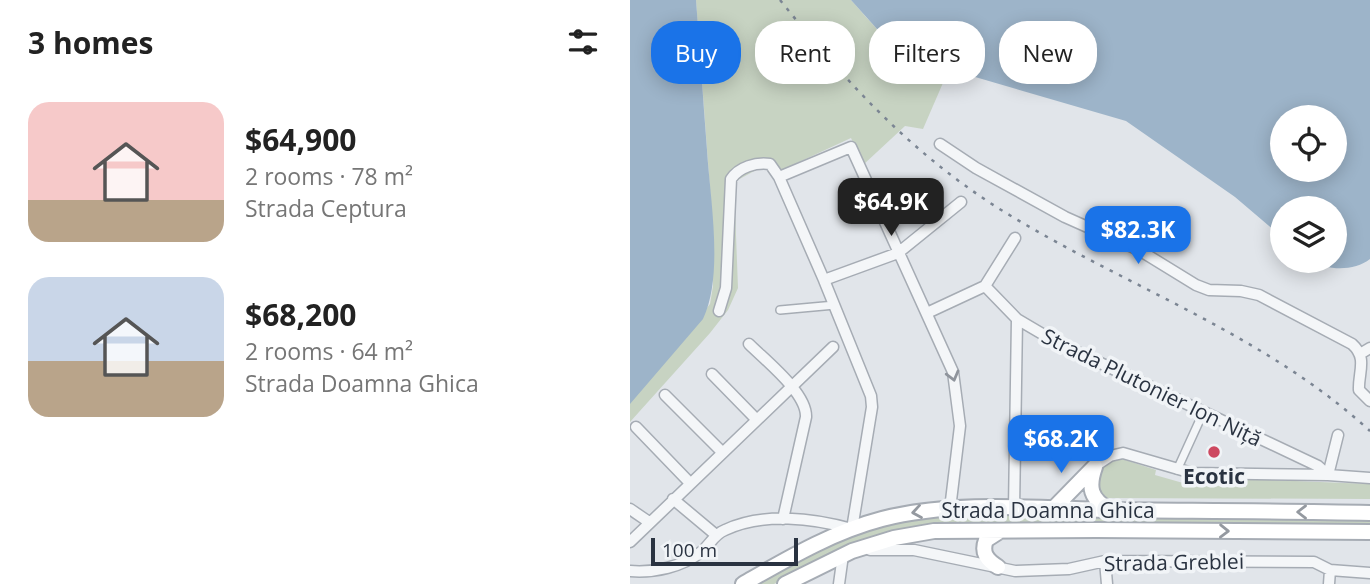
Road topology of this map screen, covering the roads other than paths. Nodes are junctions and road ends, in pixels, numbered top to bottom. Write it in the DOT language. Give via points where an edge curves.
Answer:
graph roads {
  1 [pos="940,144"];
  2 [pos="779,177"];
  3 [pos="961,202"];
  4 [pos="1015,238"];
  5 [pos="898,253"];
  6 [pos="824,280"];
  7 [pos="985,286"];
  8 [pos="835,305"];
  9 [pos="780,310"];
  10 [pos="719,311"];
  11 [pos="927,313"];
  12 [pos="1017,318"];
  13 [pos="749,344"];
  14 [pos="833,347"];
  15 [pos="1370,348"];
  16 [pos="1360,354"];
  17 [pos="712,374"];
  18 [pos="790,386"];
  19 [pos="665,395"];
  20 [pos="1370,401"];
  21 [pos="1203,413"];
  22 [pos="756,419"];
  23 [pos="636,427"];
  24 [pos="1338,435"];
  25 [pos="722,452"];
  26 [pos="1095,466"];
  27 [pos="1177,470"];
  28 [pos="1328,475"];
  29 [pos="1370,478"];
  30 [pos="690,483"];
  31 [pos="673,499"];
  32 [pos="630,509"];
  33 [pos="950,509"];
  34 [pos="1014,509"];
  35 [pos="1053,509"];
  36 [pos="1110,510"];
  37 [pos="1370,513"];
  38 [pos="783,519"];
  39 [pos="649,522"];
  40 [pos="852,528"];
  41 [pos="1000,531"];
  42 [pos="1370,532"];
  43 [pos="716,535"];
  44 [pos="630,542"];
  45 [pos="847,553"];
  46 [pos="1105,561"];
  47 [pos="998,567"];
  48 [pos="1330,570"];
  49 [pos="630,571"];
  50 [pos="1370,573"];
  51 [pos="743,584"];
  52 [pos="785,584"];
  53 [pos="839,584"];
  54 [pos="1107,584"];
  55 [pos="1329,584"];
  1 -- 16 [label="street" via="1065,217 1156,259 1196,285 1259,295 1352,344"];
  2 -- 5 [label="street" via="851,147"];
  2 -- 6 [label="street"];
  2 -- 10 [label="street" via="770,164 760,163 731,179 726,288"];
  3 -- 5 [label="street"];
  4 -- 7 [label="street"];
  5 -- 6 [label="street"];
  5 -- 11 [label="street"];
  6 -- 8 [label="street"];
  7 -- 11 [label="street"];
  7 -- 12 [label="street, Strada Plutonier Ion Niță"];
  8 -- 9 [label="street"];
  8 -- 40 [label="street" via="872,396"];
  11 -- 33 [label="street, one-way" via="953,372 959,411"];
  12 -- 21 [label="street, Strada Plutonier Ion Niță" via="1056,342"];
  12 -- 34 [label="street"];
  13 -- 18 [label="street"];
  14 -- 18 [label="street"];
  15 -- 16 [label="street"];
  16 -- 20 [label="street" via="1359,390"];
  17 -- 22 [label="street"];
  18 -- 22 [label="street"];
  18 -- 38 [label="street" via="805,405 806,417"];
  19 -- 25 [label="street"];
  21 -- 27 [label="street"];
  21 -- 28 [label="street, Strada Plutonier Ion Niță" via="1318,466"];
  22 -- 25 [label="street"];
  23 -- 30 [label="street"];
  24 -- 28 [label="street"];
  25 -- 30 [label="street"];
  26 -- 27 [label="street" via="1123,453"];
  26 -- 35 [label="main road"];
  26 -- 36 [label="main road" via="1091,494"];
  27 -- 28 [label="street"];
  28 -- 29 [label="street"];
  30 -- 31 [label="street"];
  31 -- 39 [label="street"];
  31 -- 43 [label="street"];
  32 -- 39 [label="street"];
  33 -- 34 [label="main road, Strada Doamna Ghica"];
  33 -- 40 [label="main road, Strada Doamna Ghica, one-way" via="895,516"];
  34 -- 35 [label="main road, Strada Doamna Ghica"];
  35 -- 36 [label="main road, Strada Doamna Ghica"];
  37 -- 36 [label="main road, Strada Doamna Ghica, one-way"];
  38 -- 40 [label="street"];
  38 -- 43 [label="street" via="743,524"];
  39 -- 44 [label="street"];
  40 -- 51 [label="main road, Strada Doamna Ghica"];
  41 -- 42 [label="main road, Strada Doamna Ghica, one-way"];
  41 -- 45 [label="main road, Strada Doamna Ghica" via="934,531"];
  41 -- 47 [label="main road" via="986,540 984,551 988,561"];
  43 -- 49 [label="street" via="701,552 677,565"];
  45 -- 47 [label="street, Strada Greblei" via="915,550"];
  45 -- 52 [label="main road, Strada Doamna Ghica"];
  45 -- 53 [label="street"];
  46 -- 47 [label="street, Strada Greblei" via="1042,571"];
  46 -- 48 [label="street, Strada Greblei" via="1314,562"];
  46 -- 54 [label="street"];
  48 -- 50 [label="street, Strada Greblei"];
  48 -- 55 [label="street"];
}
